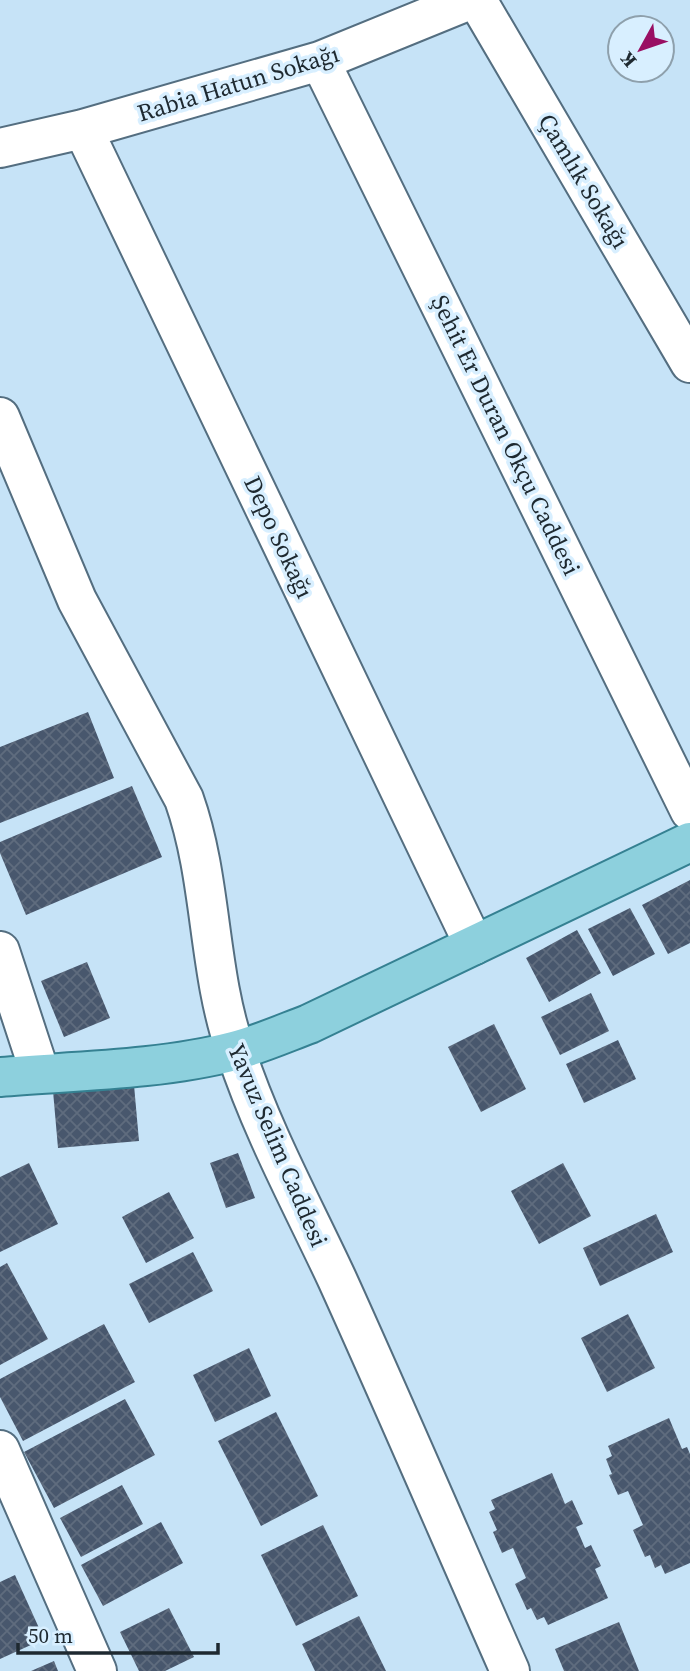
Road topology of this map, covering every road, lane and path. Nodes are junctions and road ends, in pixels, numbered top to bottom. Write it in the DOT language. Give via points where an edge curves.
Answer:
graph roads {
  1 [pos="470,0"];
  2 [pos="477,0"];
  3 [pos="320,61"];
  4 [pos="83,129"];
  5 [pos="0,148"];
  6 [pos="678,315"];
  7 [pos="690,363"];
  8 [pos="0,417"];
  9 [pos="690,811"];
  10 [pos="690,842"];
  11 [pos="474,945"];
  12 [pos="0,951"];
  13 [pos="235,1051"];
  14 [pos="40,1073"];
  15 [pos="0,1077"];
  16 [pos="0,1450"];
  17 [pos="97,1671"];
  18 [pos="510,1671"];
  1 -- 3 [label="street, Rabia Hatun Sokağı"];
  2 -- 6 [label="street, Çamlık Sokağı"];
  3 -- 4 [label="street, Rabia Hatun Sokağı"];
  3 -- 9 [label="street, Şehit Er Duran Okçu Caddesi"];
  4 -- 5 [label="street, Rabia Hatun Sokağı"];
  4 -- 11 [label="street, Depo Sokağı"];
  6 -- 7 [label="street, Çamlık Sokağı"];
  8 -- 13 [label="street, Yavuz Selim Caddesi" via="77,600 188,810 204,877 216,978"];
  10 -- 11 [label="main road"];
  11 -- 13 [label="main road" via="309,1024"];
  12 -- 14 [label="street"];
  13 -- 14 [label="main road" via="162,1063"];
  13 -- 18 [label="street, Yavuz Selim Caddesi"];
  14 -- 15 [label="main road"];
  16 -- 17 [label="street"];
}
